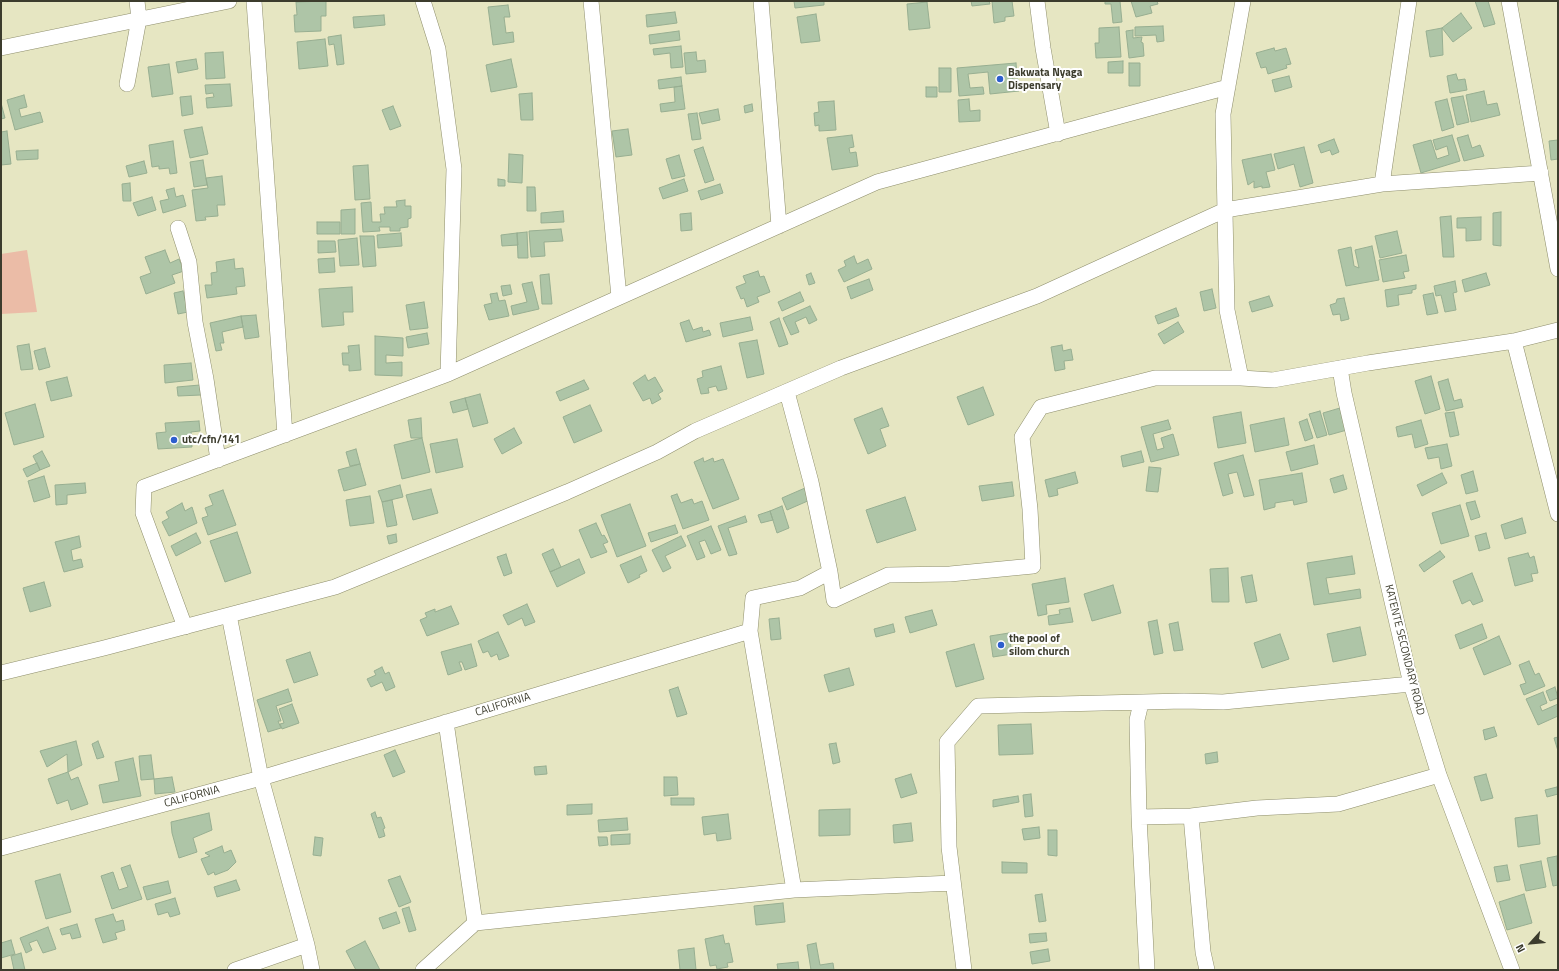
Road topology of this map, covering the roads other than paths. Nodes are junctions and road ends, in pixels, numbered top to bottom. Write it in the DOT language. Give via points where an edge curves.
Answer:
graph roads {
  1 [pos="137,1"];
  2 [pos="229,1"];
  3 [pos="254,1"];
  4 [pos="423,1"];
  5 [pos="591,1"];
  6 [pos="761,1"];
  7 [pos="1037,1"];
  8 [pos="1243,1"];
  9 [pos="1409,1"];
  10 [pos="1509,1"];
  11 [pos="139,19"];
  12 [pos="1,48"];
  13 [pos="127,84"];
  14 [pos="1228,87"];
  15 [pos="1058,134"];
  16 [pos="1541,173"];
  17 [pos="1382,184"];
  18 [pos="1225,210"];
  19 [pos="779,226"];
  20 [pos="178,228"];
  21 [pos="1558,269"];
  22 [pos="619,297"];
  23 [pos="1558,330"];
  24 [pos="1514,341"];
  25 [pos="1340,368"];
  26 [pos="448,374"];
  27 [pos="1240,378"];
  28 [pos="787,392"];
  29 [pos="285,435"];
  30 [pos="218,460"];
  31 [pos="1558,514"];
  32 [pos="830,572"];
  33 [pos="229,615"];
  34 [pos="185,627"];
  35 [pos="750,631"];
  36 [pos="1,672"];
  37 [pos="1410,684"];
  38 [pos="1140,703"];
  39 [pos="446,722"];
  40 [pos="1439,775"];
  41 [pos="262,778"];
  42 [pos="1191,816"];
  43 [pos="1138,817"];
  44 [pos="1,848"];
  45 [pos="953,883"];
  46 [pos="794,890"];
  47 [pos="475,923"];
  48 [pos="307,945"];
  49 [pos="235,970"];
  50 [pos="312,970"];
  51 [pos="423,970"];
  52 [pos="964,970"];
  53 [pos="1147,970"];
  54 [pos="1207,970"];
  55 [pos="1512,970"];
  1 -- 11 [label="street"];
  2 -- 11 [label="street"];
  3 -- 29 [label="street"];
  4 -- 26 [label="street" via="438,49 454,168"];
  5 -- 22 [label="street"];
  6 -- 19 [label="street"];
  7 -- 15 [label="street"];
  8 -- 14 [label="street"];
  9 -- 17 [label="street"];
  10 -- 16 [label="street"];
  11 -- 12 [label="street"];
  11 -- 13 [label="street"];
  14 -- 15 [label="street"];
  14 -- 18 [label="street" via="1223,114"];
  15 -- 19 [label="street" via="877,182"];
  16 -- 17 [label="street"];
  16 -- 21 [label="street"];
  17 -- 18 [label="street"];
  18 -- 27 [label="street" via="1226,310"];
  18 -- 28 [label="street" via="1037,296 841,368"];
  19 -- 22 [label="street"];
  20 -- 30 [label="street" via="188,262 195,322"];
  22 -- 26 [label="street"];
  23 -- 24 [label="street"];
  24 -- 25 [label="street"];
  24 -- 31 [label="street"];
  25 -- 27 [label="street" via="1273,380"];
  25 -- 37 [label="street, KATENTE SECONDARY ROAD"];
  26 -- 29 [label="street"];
  27 -- 32 [label="street" via="1155,378 1041,407 1022,437 1033,566 950,574 888,575 834,600"];
  28 -- 32 [label="street" via="811,482"];
  28 -- 33 [label="street" via="695,431 657,452 567,492 334,587"];
  29 -- 30 [label="street"];
  30 -- 34 [label="street" via="144,487 143,513"];
  32 -- 35 [label="street" via="800,588 753,598"];
  33 -- 34 [label="street"];
  33 -- 41 [label="street"];
  34 -- 36 [label="street"];
  35 -- 39 [label="street, CALIFORNIA"];
  35 -- 46 [label="street"];
  37 -- 38 [label="street" via="1223,702"];
  37 -- 40 [label="street, KATENTE SECONDARY ROAD"];
  38 -- 43 [label="street" via="1137,720"];
  38 -- 45 [label="street" via="978,706 947,742 948,847"];
  39 -- 41 [label="street, CALIFORNIA"];
  39 -- 47 [label="street"];
  40 -- 42 [label="street" via="1338,804 1257,808"];
  40 -- 55 [label="street, KATENTE SECONDARY ROAD"];
  41 -- 44 [label="street, CALIFORNIA"];
  41 -- 48 [label="street"];
  42 -- 43 [label="street"];
  42 -- 54 [label="street"];
  43 -- 53 [label="street"];
  45 -- 46 [label="street"];
  45 -- 52 [label="street"];
  46 -- 47 [label="street"];
  47 -- 51 [label="street"];
  48 -- 49 [label="street"];
  48 -- 50 [label="street"];
}
